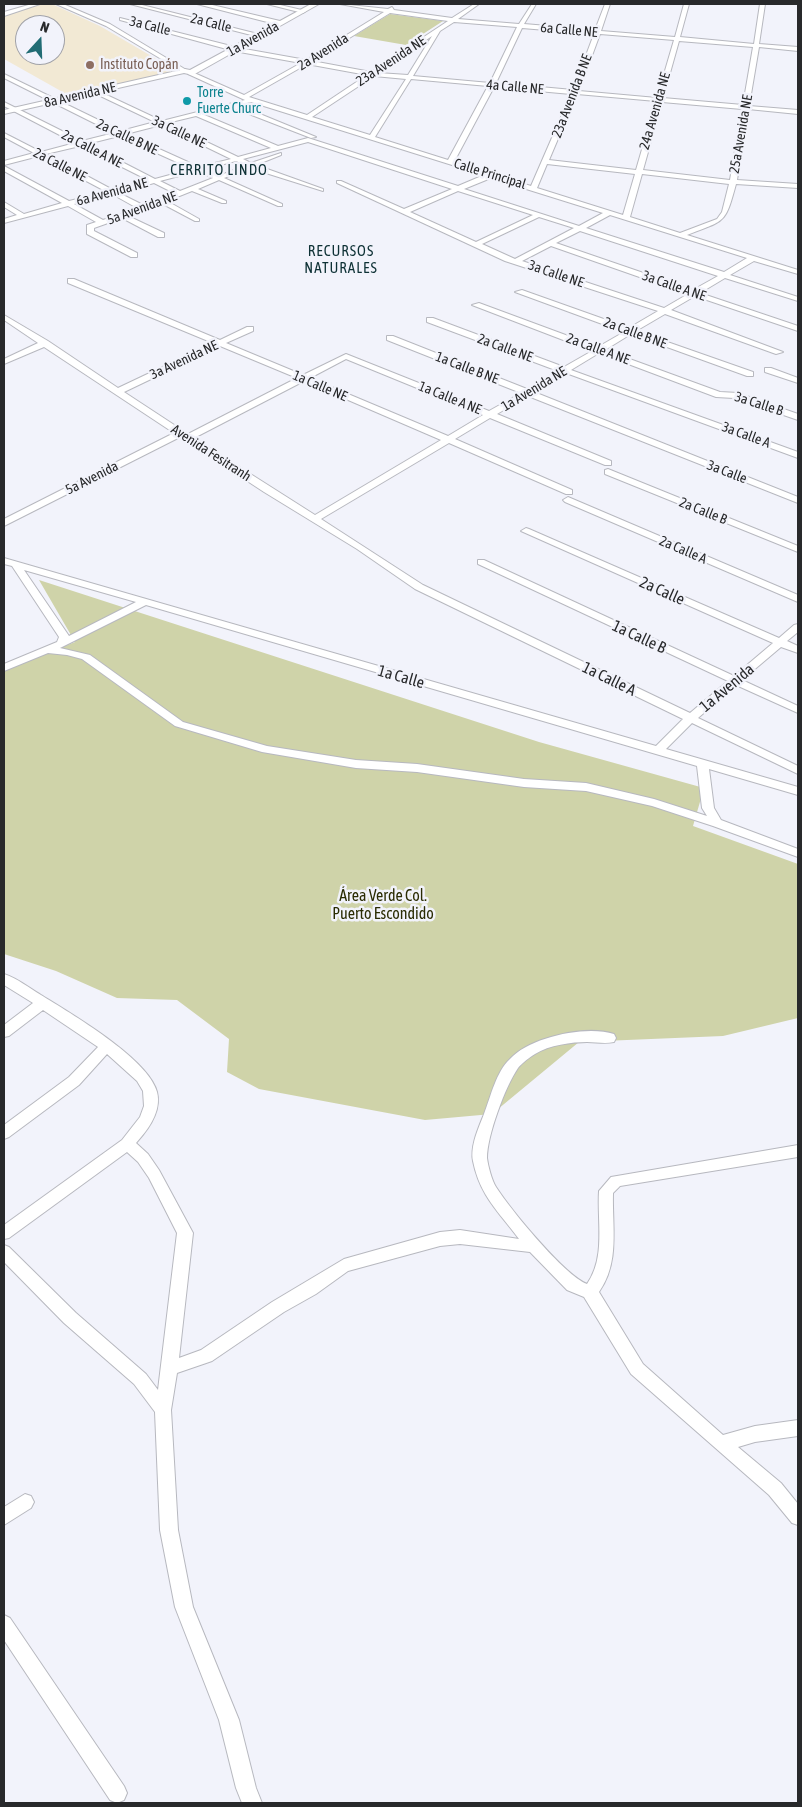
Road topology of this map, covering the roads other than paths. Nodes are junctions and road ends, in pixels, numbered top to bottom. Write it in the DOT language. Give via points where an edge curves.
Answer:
graph roads {
  1 [pos="4,4"];
  2 [pos="38,4"];
  3 [pos="59,4"];
  4 [pos="133,4"];
  5 [pos="156,4"];
  6 [pos="200,4"];
  7 [pos="270,4"];
  8 [pos="316,4"];
  9 [pos="342,4"];
  10 [pos="400,4"];
  11 [pos="476,4"];
  12 [pos="534,4"];
  13 [pos="608,4"];
  14 [pos="687,4"];
  15 [pos="763,4"];
  16 [pos="148,8"];
  17 [pos="21,9"];
  18 [pos="140,11"];
  19 [pos="303,11"];
  20 [pos="389,11"];
  21 [pos="4,14"];
  22 [pos="131,15"];
  23 [pos="122,19"];
  24 [pos="451,20"];
  25 [pos="281,23"];
  26 [pos="108,25"];
  27 [pos="520,26"];
  28 [pos="441,28"];
  29 [pos="597,33"];
  30 [pos="259,35"];
  31 [pos="677,39"];
  32 [pos="756,46"];
  33 [pos="235,48"];
  34 [pos="798,49"];
  35 [pos="307,62"];
  36 [pos="187,72"];
  37 [pos="371,74"];
  38 [pos="4,76"];
  39 [pos="411,78"];
  40 [pos="492,85"];
  41 [pos="94,92"];
  42 [pos="575,92"];
  43 [pos="248,98"];
  44 [pos="658,100"];
  45 [pos="51,101"];
  46 [pos="4,104"];
  47 [pos="232,105"];
  48 [pos="746,107"];
  49 [pos="14,110"];
  50 [pos="4,112"];
  51 [pos="798,112"];
  52 [pos="196,114"];
  53 [pos="306,118"];
  54 [pos="160,123"];
  55 [pos="320,133"];
  56 [pos="120,134"];
  57 [pos="4,135"];
  58 [pos="372,137"];
  59 [pos="81,143"];
  60 [pos="277,148"];
  61 [pos="39,154"];
  62 [pos="237,159"];
  63 [pos="450,162"];
  64 [pos="546,162"];
  65 [pos="4,163"];
  66 [pos="252,166"];
  67 [pos="4,168"];
  68 [pos="196,170"];
  69 [pos="638,172"];
  70 [pos="492,175"];
  71 [pos="217,179"];
  72 [pos="154,181"];
  73 [pos="339,182"];
  74 [pos="733,182"];
  75 [pos="798,186"];
  76 [pos="534,188"];
  77 [pos="193,189"];
  78 [pos="458,189"];
  79 [pos="321,190"];
  80 [pos="112,192"];
  81 [pos="180,194"];
  82 [pos="162,201"];
  83 [pos="224,202"];
  84 [pos="4,204"];
  85 [pos="68,204"];
  86 [pos="280,206"];
  87 [pos="143,208"];
  88 [pos="405,211"];
  89 [pos="609,212"];
  90 [pos="538,215"];
  91 [pos="23,216"];
  92 [pos="123,216"];
  93 [pos="626,218"];
  94 [pos="197,220"];
  95 [pos="4,221"];
  96 [pos="101,222"];
  97 [pos="579,228"];
  98 [pos="161,235"];
  99 [pos="680,235"];
  100 [pos="549,243"];
  101 [pos="474,245"];
  102 [pos="134,255"];
  103 [pos="753,258"];
  104 [pos="516,260"];
  105 [pos="798,272"];
  106 [pos="724,275"];
  107 [pos="71,281"];
  108 [pos="519,292"];
  109 [pos="694,293"];
  110 [pos="798,299"];
  111 [pos="476,305"];
  112 [pos="665,310"];
  113 [pos="4,317"];
  114 [pos="430,320"];
  115 [pos="250,329"];
  116 [pos="798,329"];
  117 [pos="629,332"];
  118 [pos="390,338"];
  119 [pos="219,343"];
  120 [pos="45,344"];
  121 [pos="599,350"];
  122 [pos="779,352"];
  123 [pos="346,356"];
  124 [pos="4,362"];
  125 [pos="564,370"];
  126 [pos="768,370"];
  127 [pos="750,374"];
  128 [pos="304,379"];
  129 [pos="798,381"];
  130 [pos="118,391"];
  131 [pos="528,392"];
  132 [pos="719,395"];
  133 [pos="490,414"];
  134 [pos="694,416"];
  135 [pos="798,417"];
  136 [pos="184,435"];
  137 [pos="448,440"];
  138 [pos="656,444"];
  139 [pos="798,454"];
  140 [pos="608,468"];
  141 [pos="568,496"];
  142 [pos="798,500"];
  143 [pos="314,519"];
  144 [pos="4,523"];
  145 [pos="526,531"];
  146 [pos="798,549"];
  147 [pos="481,562"];
  148 [pos="9,563"];
  149 [pos="419,587"];
  150 [pos="798,599"];
  151 [pos="146,602"];
  152 [pos="798,627"];
  153 [pos="780,643"];
  154 [pos="60,644"];
  155 [pos="46,650"];
  156 [pos="798,650"];
  157 [pos="4,668"];
  158 [pos="736,682"];
  159 [pos="798,710"];
  160 [pos="691,718"];
  161 [pos="657,751"];
  162 [pos="703,764"];
  163 [pos="798,770"];
  164 [pos="798,791"];
  165 [pos="717,823"];
  166 [pos="798,854"];
  167 [pos="4,978"];
  168 [pos="43,1003"];
  169 [pos="4,1032"];
  170 [pos="609,1038"];
  171 [pos="107,1046"];
  172 [pos="4,1133"];
  173 [pos="126,1144"];
  174 [pos="798,1151"];
  175 [pos="4,1233"];
  176 [pos="534,1246"];
  177 [pos="4,1252"];
  178 [pos="590,1292"];
  179 [pos="170,1368"];
  180 [pos="163,1410"];
  181 [pos="798,1428"];
  182 [pos="720,1444"];
  183 [pos="25,1502"];
  184 [pos="4,1516"];
  185 [pos="798,1517"];
  186 [pos="4,1624"];
  187 [pos="117,1793"];
  188 [pos="252,1803"];
  1 -- 17 [label="street"];
  2 -- 17 [label="street"];
  3 -- 26 [label="street, 3a Calle"];
  4 -- 16 [label="street, 2a Calle"];
  5 -- 16 [label="street"];
  6 -- 25 [label="street"];
  7 -- 19 [label="street"];
  8 -- 19 [label="street, 1a Avenida"];
  9 -- 20 [label="street, 6a Calle NE"];
  10 -- 20 [label="street, 2a Avenida"];
  11 -- 24 [label="street, 23a Avenida NE"];
  12 -- 27 [label="street"];
  13 -- 29 [label="street, 23a Avenida B NE"];
  14 -- 31 [label="street, 24a Avenida NE"];
  15 -- 32 [label="street, 25a Avenida NE"];
  16 -- 18 [label="street"];
  16 -- 30 [label="street, 2a Calle"];
  17 -- 21 [label="street"];
  19 -- 25 [label="street, 1a Avenida"];
  20 -- 24 [label="street, 6a Calle NE"];
  20 -- 35 [label="street, 2a Avenida"];
  22 -- 23 [label="street"];
  23 -- 26 [label="street"];
  23 -- 33 [label="street, 3a Calle"];
  24 -- 27 [label="street, 6a Calle NE"];
  24 -- 28 [label="street, 23a Avenida NE"];
  25 -- 30 [label="street, 1a Avenida"];
  26 -- 36 [label="street, 3a Calle"];
  27 -- 29 [label="street, 6a Calle NE"];
  27 -- 40 [label="street"];
  28 -- 37 [label="street, 23a Avenida NE"];
  28 -- 39 [label="street"];
  29 -- 31 [label="street, 6a Calle NE"];
  29 -- 42 [label="street, 23a Avenida B NE"];
  30 -- 33 [label="street, 1a Avenida"];
  31 -- 32 [label="street, 6a Calle NE"];
  31 -- 44 [label="street, 24a Avenida NE"];
  32 -- 34 [label="street, 6a Calle NE"];
  32 -- 48 [label="street, 25a Avenida NE"];
  33 -- 35 [label="street, 4a Calle NE"];
  33 -- 36 [label="street, 1a Avenida"];
  35 -- 37 [label="street, 4a Calle NE"];
  35 -- 43 [label="street, 2a Avenida"];
  36 -- 41 [label="street, 8a Avenida NE"];
  36 -- 43 [label="street, Calle Principal"];
  37 -- 39 [label="street, 4a Calle NE"];
  37 -- 53 [label="street, 23a Avenida NE"];
  38 -- 45 [label="street, 2a Calle B NE"];
  39 -- 40 [label="street, 4a Calle NE"];
  39 -- 58 [label="street"];
  40 -- 42 [label="street, 4a Calle NE"];
  40 -- 63 [label="street"];
  41 -- 45 [label="street, 8a Avenida NE"];
  41 -- 54 [label="street, 3a Calle NE"];
  42 -- 44 [label="street, 4a Calle NE"];
  42 -- 64 [label="street, 23a Avenida B NE"];
  43 -- 47 [label="street, 2a Avenida"];
  43 -- 53 [label="street, Calle Principal"];
  44 -- 48 [label="street, 4a Calle NE"];
  44 -- 69 [label="street, 24a Avenida NE"];
  45 -- 49 [label="street, 8a Avenida NE"];
  45 -- 56 [label="street, 2a Calle B NE"];
  46 -- 49 [label="street, 2a Calle A NE"];
  47 -- 52 [label="street, 2a Avenida"];
  47 -- 55 [label="street"];
  48 -- 51 [label="street, 4a Calle NE"];
  48 -- 74 [label="street, 25a Avenida NE"];
  49 -- 50 [label="street, 8a Avenida NE"];
  49 -- 59 [label="street, 2a Calle A NE"];
  52 -- 54 [label="street, 2a Avenida"];
  52 -- 60 [label="street"];
  53 -- 55 [label="street, Calle Principal"];
  54 -- 56 [label="street, 2a Avenida"];
  54 -- 62 [label="street, 3a Calle NE"];
  55 -- 58 [label="street, Calle Principal"];
  55 -- 60 [label="street, 6a Avenida NE"];
  55 -- 66 [label="street, 5a Avenida NE"];
  55 -- 78 [label="street"];
  56 -- 59 [label="street, 2a Avenida"];
  56 -- 68 [label="street, 2a Calle B NE"];
  57 -- 61 [label="street, 2a Calle NE"];
  58 -- 63 [label="street, Calle Principal"];
  59 -- 61 [label="street, 2a Avenida"];
  59 -- 72 [label="street, 2a Calle A NE"];
  60 -- 62 [label="street, 6a Avenida NE"];
  61 -- 65 [label="street, 2a Avenida"];
  61 -- 80 [label="street, 2a Calle NE"];
  62 -- 66 [label="street, 3a Calle NE"];
  62 -- 68 [label="street, 6a Avenida NE"];
  63 -- 70 [label="street, Calle Principal"];
  64 -- 69 [label="street"];
  64 -- 76 [label="street, 23a Avenida B NE"];
  66 -- 71 [label="street, 5a Avenida NE"];
  66 -- 79 [label="street, 3a Calle NE"];
  67 -- 85 [label="street"];
  68 -- 71 [label="street, 2a Calle B NE"];
  68 -- 72 [label="street, 6a Avenida NE"];
  69 -- 74 [label="street"];
  69 -- 93 [label="street, 24a Avenida NE"];
  70 -- 76 [label="street, Calle Principal"];
  70 -- 78 [label="street"];
  71 -- 77 [label="street, 5a Avenida NE"];
  71 -- 86 [label="street, 2a Calle B NE"];
  72 -- 80 [label="street, 6a Avenida NE"];
  72 -- 81 [label="street, 2a Calle A NE"];
  73 -- 88 [label="street, 3a Calle NE"];
  74 -- 75 [label="street"];
  74 -- 99 [label="street, 25a Avenida NE" via="725,212 719,220"];
  76 -- 89 [label="street, Calle Principal"];
  77 -- 81 [label="street, 5a Avenida NE"];
  77 -- 83 [label="street"];
  78 -- 88 [label="street"];
  78 -- 90 [label="street"];
  80 -- 85 [label="street, 6a Avenida NE"];
  80 -- 87 [label="street, 2a Calle NE"];
  81 -- 82 [label="street, 5a Avenida NE"];
  82 -- 87 [label="street, 5a Avenida NE"];
  82 -- 94 [label="street"];
  84 -- 91 [label="street"];
  85 -- 91 [label="street, 6a Avenida NE"];
  85 -- 96 [label="street"];
  87 -- 92 [label="street, 5a Avenida NE"];
  88 -- 101 [label="street, 3a Calle NE"];
  89 -- 93 [label="street, Calle Principal"];
  89 -- 97 [label="street"];
  90 -- 97 [label="street"];
  90 -- 101 [label="street"];
  91 -- 95 [label="street, 6a Avenida NE"];
  92 -- 96 [label="street, 5a Avenida NE"];
  92 -- 98 [label="street"];
  93 -- 99 [label="street, Calle Principal"];
  96 -- 102 [label="street, 5a Avenida NE" via="89,229 90,232"];
  97 -- 100 [label="street"];
  97 -- 106 [label="street"];
  99 -- 103 [label="street, Calle Principal"];
  100 -- 104 [label="street"];
  100 -- 109 [label="street, 3a Calle A NE"];
  101 -- 104 [label="street, 3a Calle NE"];
  103 -- 105 [label="street, Calle Principal"];
  103 -- 106 [label="street, 1a Avenida NE"];
  104 -- 112 [label="street, 3a Calle NE"];
  106 -- 109 [label="street, 1a Avenida NE"];
  106 -- 110 [label="street"];
  107 -- 119 [label="street, 1a Calle NE"];
  108 -- 117 [label="street, 2a Calle B NE"];
  109 -- 112 [label="street, 1a Avenida NE"];
  109 -- 116 [label="street, 3a Calle A NE"];
  111 -- 121 [label="street, 2a Calle A NE"];
  112 -- 117 [label="street, 1a Avenida NE"];
  112 -- 122 [label="street, 3a Calle NE"];
  113 -- 120 [label="street, Avenida Fesitranh"];
  114 -- 125 [label="street, 2a Calle NE"];
  115 -- 119 [label="street, 3a Avenida NE"];
  117 -- 121 [label="street, 1a Avenida NE"];
  117 -- 127 [label="street, 2a Calle B NE"];
  118 -- 131 [label="street, 1a Calle B NE"];
  119 -- 128 [label="street, 1a Calle NE"];
  119 -- 130 [label="street, 3a Avenida NE"];
  120 -- 124 [label="street"];
  120 -- 130 [label="street, Avenida Fesitranh"];
  121 -- 125 [label="street, 1a Avenida NE"];
  121 -- 132 [label="street, 2a Calle A NE"];
  123 -- 128 [label="street, 5a Avenida"];
  123 -- 133 [label="street, 1a Calle A NE"];
  125 -- 131 [label="street, 1a Avenida NE"];
  125 -- 134 [label="street, 2a Calle NE"];
  126 -- 129 [label="street"];
  128 -- 136 [label="street, 5a Avenida"];
  128 -- 137 [label="street, 1a Calle NE"];
  130 -- 136 [label="street, Avenida Fesitranh"];
  131 -- 133 [label="street, 1a Avenida NE"];
  131 -- 138 [label="street, 1a Calle B NE"];
  132 -- 135 [label="street, 3a Calle B" via="735,395"];
  133 -- 137 [label="street, 1a Avenida NE"];
  133 -- 140 [label="street, 1a Calle A NE"];
  134 -- 139 [label="street, 3a Calle A"];
  136 -- 143 [label="street, Avenida Fesitranh"];
  136 -- 144 [label="street, 5a Avenida"];
  137 -- 141 [label="street, 1a Calle NE"];
  137 -- 143 [label="street, 1a Avenida NE"];
  138 -- 142 [label="street, 3a Calle"];
  140 -- 146 [label="street, 2a Calle B"];
  141 -- 150 [label="street, 2a Calle A"];
  143 -- 149 [label="street, Avenida Fesitranh"];
  145 -- 153 [label="street, 2a Calle"];
  147 -- 158 [label="street, 1a Calle B"];
  148 -- 151 [label="street, 1a Calle"];
  148 -- 154 [label="street" via="64,637"];
  149 -- 160 [label="street, 1a Calle A"];
  151 -- 154 [label="street"];
  151 -- 161 [label="street, 1a Calle"];
  152 -- 153 [label="street, 1a Avenida"];
  153 -- 156 [label="street, 2a Calle"];
  153 -- 158 [label="street, 1a Avenida"];
  154 -- 155 [label="street"];
  155 -- 157 [label="street"];
  155 -- 165 [label="street" via="86,657 179,724 266,749 356,764 586,787 654,803"];
  158 -- 159 [label="street, 1a Calle B"];
  158 -- 160 [label="street, 1a Avenida"];
  160 -- 161 [label="street, 1a Avenida"];
  160 -- 163 [label="street, 1a Calle A"];
  161 -- 162 [label="street, 1a Calle"];
  162 -- 164 [label="street, 1a Calle"];
  162 -- 165 [label="street" via="708,808"];
  165 -- 166 [label="street"];
  167 -- 168 [label="street"];
  168 -- 169 [label="street"];
  168 -- 171 [label="street"];
  170 -- 176 [label="street" via="557,1041 532,1049 514,1063 503,1082 484,1132 480,1159 488,1188"];
  171 -- 172 [label="street" via="74,1081"];
  171 -- 173 [label="street" via="150,1090 151,1105 144,1124"];
  173 -- 175 [label="street"];
  173 -- 179 [label="street" via="143,1158 154,1174 185,1233"];
  174 -- 178 [label="street" via="616,1181 606,1191 607,1251 602,1273"];
  176 -- 178 [label="street" via="572,1285"];
  176 -- 179 [label="street" via="460,1237 440,1239 344,1266 206,1356"];
  177 -- 180 [label="street" via="70,1318 140,1379"];
  178 -- 182 [label="street" via="637,1369"];
  179 -- 180 [label="street"];
  180 -- 188 [label="street" via="169,1530 184,1607 229,1720"];
  181 -- 182 [label="street" via="755,1434"];
  182 -- 185 [label="street" via="775,1489"];
  183 -- 184 [label="street"];
  186 -- 187 [label="street"];
}
